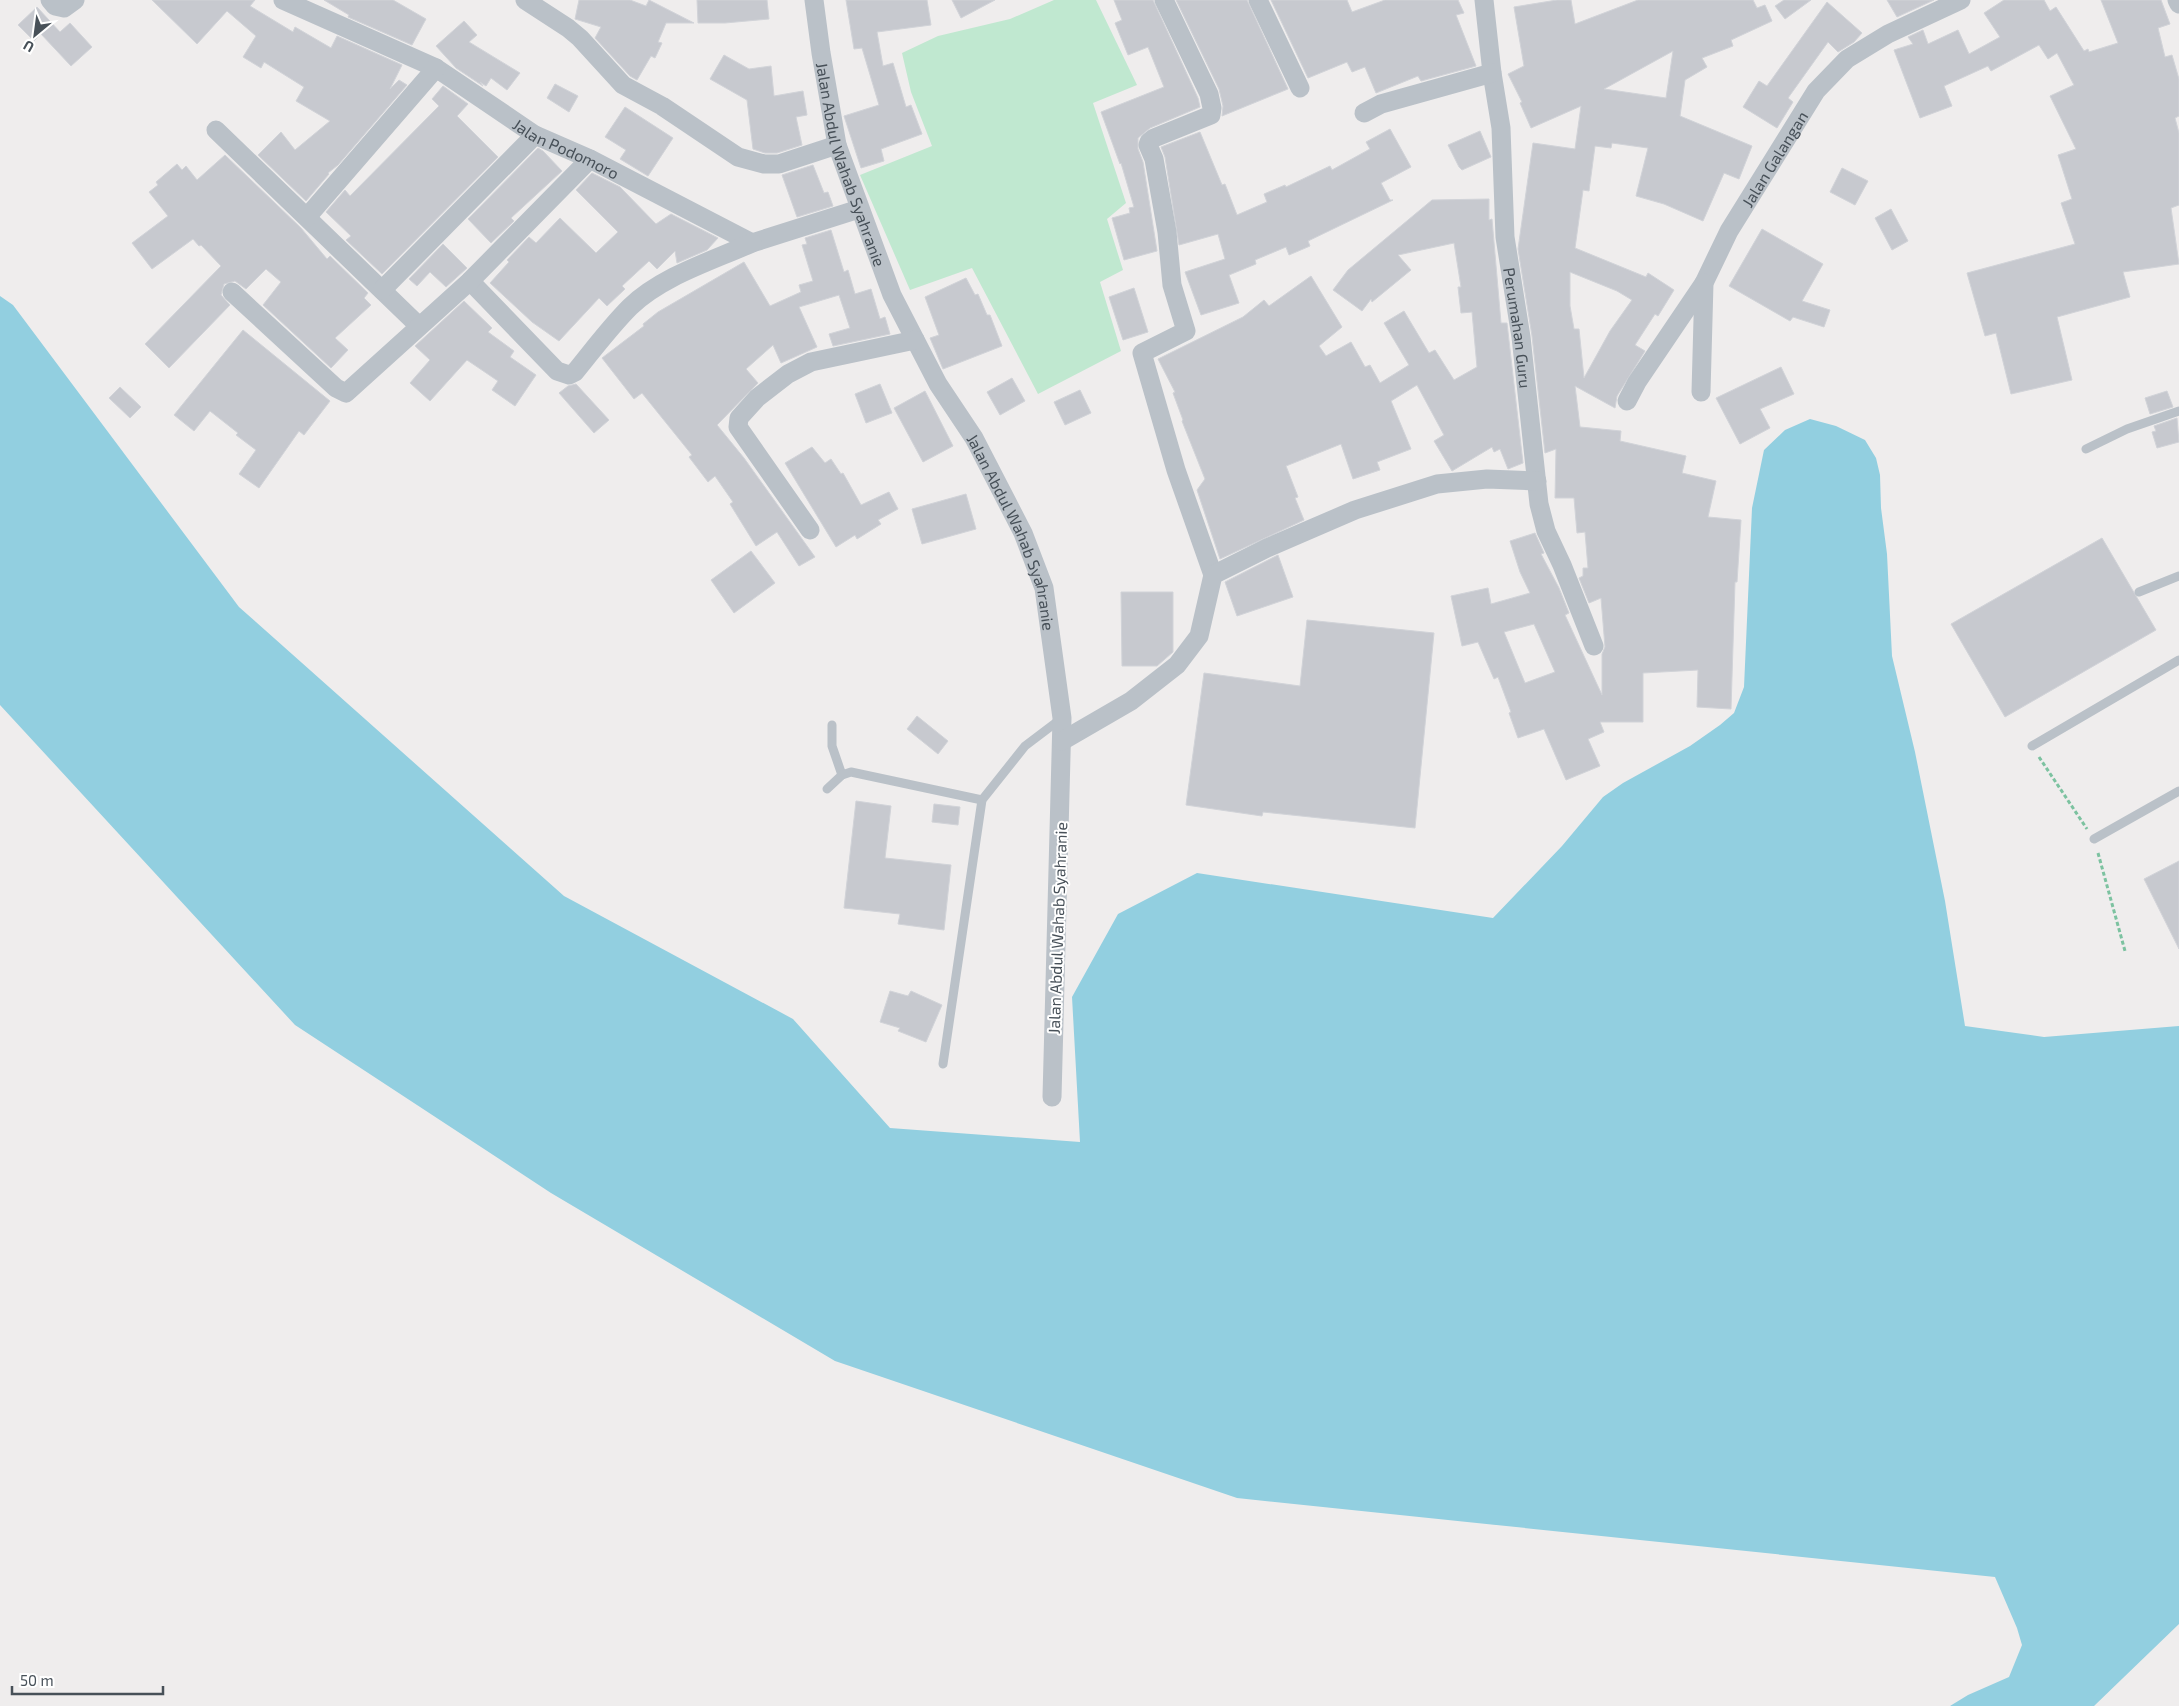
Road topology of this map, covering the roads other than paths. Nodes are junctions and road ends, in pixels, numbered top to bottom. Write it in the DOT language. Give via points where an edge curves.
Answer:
graph roads {
  1 [pos="50,0"];
  2 [pos="75,0"];
  3 [pos="283,0"];
  4 [pos="525,0"];
  5 [pos="814,0"];
  6 [pos="1164,0"];
  7 [pos="1258,0"];
  8 [pos="1484,0"];
  9 [pos="1962,0"];
  10 [pos="2177,0"];
  11 [pos="2179,4"];
  12 [pos="436,68"];
  13 [pos="1492,72"];
  14 [pos="1300,88"];
  15 [pos="1364,113"];
  16 [pos="216,130"];
  17 [pos="535,135"];
  18 [pos="837,145"];
  19 [pos="590,159"];
  20 [pos="859,209"];
  21 [pos="307,217"];
  22 [pos="752,243"];
  23 [pos="470,281"];
  24 [pos="1704,283"];
  25 [pos="382,290"];
  26 [pos="232,292"];
  27 [pos="419,326"];
  28 [pos="915,340"];
  29 [pos="1701,392"];
  30 [pos="1627,401"];
  31 [pos="2179,411"];
  32 [pos="2086,449"];
  33 [pos="1537,481"];
  34 [pos="810,530"];
  35 [pos="1213,576"];
  36 [pos="2179,576"];
  37 [pos="2139,592"];
  38 [pos="1594,646"];
  39 [pos="2179,660"];
  40 [pos="1062,718"];
  41 [pos="832,725"];
  42 [pos="1062,741"];
  43 [pos="2032,746"];
  44 [pos="842,775"];
  45 [pos="828,790"];
  46 [pos="2179,791"];
  47 [pos="982,800"];
  48 [pos="2094,839"];
  49 [pos="943,1064"];
  50 [pos="1052,1096"];
  1 -- 2 [label="street" via="55,6 64,8"];
  3 -- 12 [label="street, Jalan Podomoro"];
  4 -- 18 [label="street" via="580,38 623,85 662,106 738,157 764,164 779,164"];
  5 -- 18 [label="street, Jalan Abdul Wahab Syahranie"];
  6 -- 35 [label="street" via="1209,94 1212,108 1211,115 1154,138 1148,145 1154,159 1167,232 1172,285 1186,330 1142,353 1176,470"];
  7 -- 14 [label="street"];
  8 -- 13 [label="street, Perumahan Guru"];
  9 -- 24 [label="street, Jalan Galangan" via="1888,34 1848,59 1816,91 1729,231"];
  10 -- 11 [label="street"];
  12 -- 17 [label="street, Jalan Podomoro"];
  12 -- 21 [label="street"];
  13 -- 15 [label="street" via="1381,104"];
  13 -- 33 [label="street, Perumahan Guru" via="1500,128 1505,238 1521,337"];
  16 -- 21 [label="street"];
  17 -- 19 [label="street, Jalan Podomoro"];
  17 -- 25 [label="street"];
  18 -- 20 [label="street, Jalan Abdul Wahab Syahranie"];
  19 -- 22 [label="street, Jalan Podomoro"];
  19 -- 23 [label="street"];
  20 -- 22 [label="street"];
  20 -- 28 [label="street, Jalan Abdul Wahab Syahranie" via="892,295"];
  21 -- 25 [label="street"];
  22 -- 23 [label="street" via="650,292 630,307 575,372 569,374 556,372"];
  23 -- 27 [label="street"];
  24 -- 29 [label="street, Jalan Galangan"];
  24 -- 30 [label="street"];
  25 -- 27 [label="street"];
  26 -- 27 [label="street" via="342,392 349,392"];
  28 -- 34 [label="street" via="810,362 757,398 739,418 738,427"];
  28 -- 40 [label="street, Jalan Abdul Wahab Syahranie" via="938,384 974,438 1023,533 1041,578"];
  31 -- 32 [label="lane" via="2127,429"];
  33 -- 35 [label="street" via="1487,479 1438,484 1355,510 1266,548"];
  33 -- 38 [label="street, Perumahan Guru" via="1546,531"];
  35 -- 42 [label="street" via="1199,636 1177,665 1131,701"];
  36 -- 37 [label="lane"];
  39 -- 43 [label="lane"];
  40 -- 42 [label="street, Jalan Abdul Wahab Syahranie"];
  40 -- 47 [label="lane" via="1025,746"];
  41 -- 44 [label="lane" via="832,746"];
  42 -- 50 [label="street, Jalan Abdul Wahab Syahranie"];
  44 -- 45 [label="lane"];
  44 -- 47 [label="lane" via="851,772"];
  46 -- 48 [label="lane"];
  47 -- 49 [label="lane"];
}
